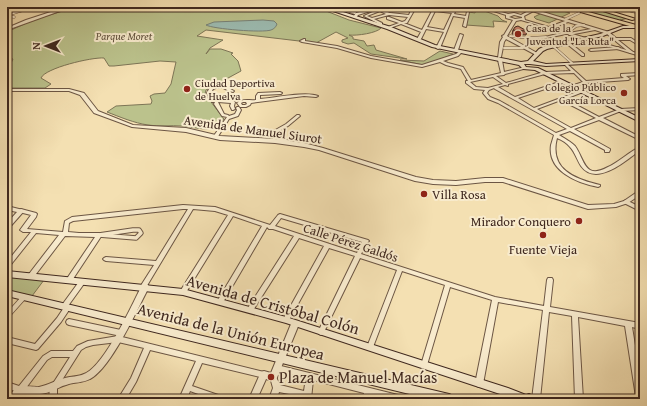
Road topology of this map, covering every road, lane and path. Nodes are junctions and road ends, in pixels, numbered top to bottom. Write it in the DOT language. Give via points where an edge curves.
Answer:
graph roads {
  1 [pos="23,7"];
  2 [pos="34,7"];
  3 [pos="46,7"];
  4 [pos="69,7"];
  5 [pos="273,7"];
  6 [pos="296,7"];
  7 [pos="323,7"];
  8 [pos="329,7"];
  9 [pos="339,7"];
  10 [pos="366,7"];
  11 [pos="407,7"];
  12 [pos="456,7"];
  13 [pos="469,7"];
  14 [pos="483,7"];
  15 [pos="539,7"];
  16 [pos="565,7"];
  17 [pos="592,7"];
  18 [pos="617,7"];
  19 [pos="637,7"];
  20 [pos="414,8"];
  21 [pos="640,8"];
  22 [pos="377,9"];
  23 [pos="434,10"];
  24 [pos="532,10"];
  25 [pos="14,13"];
  26 [pos="580,13"];
  27 [pos="639,13"];
  28 [pos="389,14"];
  29 [pos="453,14"];
  30 [pos="8,15"];
  31 [pos="356,15"];
  32 [pos="508,15"];
  33 [pos="382,16"];
  34 [pos="409,16"];
  35 [pos="467,17"];
  36 [pos="388,18"];
  37 [pos="522,18"];
  38 [pos="7,19"];
  39 [pos="372,19"];
  40 [pos="637,19"];
  41 [pos="515,20"];
  42 [pos="567,20"];
  43 [pos="381,24"];
  44 [pos="402,24"];
  45 [pos="584,25"];
  46 [pos="625,25"];
  47 [pos="465,26"];
  48 [pos="389,28"];
  49 [pos="425,28"];
  50 [pos="550,28"];
  51 [pos="638,28"];
  52 [pos="7,29"];
  53 [pos="596,29"];
  54 [pos="446,30"];
  55 [pos="422,32"];
  56 [pos="571,32"];
  57 [pos="608,32"];
  58 [pos="565,33"];
  59 [pos="460,35"];
  60 [pos="504,36"];
  61 [pos="510,36"];
  62 [pos="547,37"];
  63 [pos="418,39"];
  64 [pos="585,39"];
  65 [pos="616,39"];
  66 [pos="304,40"];
  67 [pos="568,43"];
  68 [pos="640,45"];
  69 [pos="553,46"];
  70 [pos="439,47"];
  71 [pos="504,48"];
  72 [pos="522,48"];
  73 [pos="618,48"];
  74 [pos="591,50"];
  75 [pos="458,51"];
  76 [pos="632,52"];
  77 [pos="537,54"];
  78 [pos="583,55"];
  79 [pos="640,55"];
  80 [pos="499,58"];
  81 [pos="640,60"];
  82 [pos="441,61"];
  83 [pos="572,63"];
  84 [pos="525,64"];
  85 [pos="566,64"];
  86 [pos="537,67"];
  87 [pos="574,72"];
  88 [pos="544,73"];
  89 [pos="503,74"];
  90 [pos="640,74"];
  91 [pos="494,76"];
  92 [pos="468,82"];
  93 [pos="562,82"];
  94 [pos="585,82"];
  95 [pos="507,85"];
  96 [pos="572,87"];
  97 [pos="496,88"];
  98 [pos="488,89"];
  99 [pos="7,90"];
  100 [pos="232,91"];
  101 [pos="582,91"];
  102 [pos="280,93"];
  103 [pos="316,96"];
  104 [pos="514,98"];
  105 [pos="562,99"];
  106 [pos="258,101"];
  107 [pos="499,102"];
  108 [pos="216,103"];
  109 [pos="239,107"];
  110 [pos="233,109"];
  111 [pos="534,109"];
  112 [pos="640,109"];
  113 [pos="620,110"];
  114 [pos="298,116"];
  115 [pos="228,117"];
  116 [pos="601,118"];
  117 [pos="640,120"];
  118 [pos="261,130"];
  119 [pos="571,130"];
  120 [pos="556,135"];
  121 [pos="272,136"];
  122 [pos="215,137"];
  123 [pos="640,139"];
  124 [pos="291,143"];
  125 [pos="640,148"];
  126 [pos="607,151"];
  127 [pos="598,186"];
  128 [pos="640,192"];
  129 [pos="626,202"];
  130 [pos="192,207"];
  131 [pos="7,208"];
  132 [pos="640,209"];
  133 [pos="21,210"];
  134 [pos="231,215"];
  135 [pos="7,227"];
  136 [pos="268,227"];
  137 [pos="35,231"];
  138 [pos="64,234"];
  139 [pos="110,234"];
  140 [pos="99,235"];
  141 [pos="297,236"];
  142 [pos="327,246"];
  143 [pos="358,256"];
  144 [pos="106,259"];
  145 [pos="157,264"];
  146 [pos="7,266"];
  147 [pos="400,269"];
  148 [pos="7,274"];
  149 [pos="31,276"];
  150 [pos="69,280"];
  151 [pos="550,280"];
  152 [pos="83,282"];
  153 [pos="448,284"];
  154 [pos="144,287"];
  155 [pos="183,292"];
  156 [pos="7,293"];
  157 [pos="24,297"];
  158 [pos="495,298"];
  159 [pos="220,302"];
  160 [pos="66,307"];
  161 [pos="546,309"];
  162 [pos="250,310"];
  163 [pos="575,314"];
  164 [pos="7,316"];
  165 [pos="286,320"];
  166 [pos="128,321"];
  167 [pos="68,322"];
  168 [pos="295,324"];
  169 [pos="628,324"];
  170 [pos="640,326"];
  171 [pos="320,332"];
  172 [pos="119,336"];
  173 [pos="7,340"];
  174 [pos="148,347"];
  175 [pos="370,347"];
  176 [pos="75,354"];
  177 [pos="280,358"];
  178 [pos="200,360"];
  179 [pos="424,365"];
  180 [pos="277,368"];
  181 [pos="264,375"];
  182 [pos="310,376"];
  183 [pos="273,377"];
  184 [pos="479,384"];
  185 [pos="7,385"];
  186 [pos="54,387"];
  187 [pos="188,388"];
  188 [pos="277,388"];
  189 [pos="20,390"];
  190 [pos="368,390"];
  191 [pos="307,397"];
  192 [pos="640,397"];
  193 [pos="13,399"];
  194 [pos="53,399"];
  195 [pos="122,399"];
  196 [pos="183,399"];
  197 [pos="221,399"];
  198 [pos="253,399"];
  199 [pos="272,399"];
  200 [pos="367,399"];
  201 [pos="402,399"];
  202 [pos="449,399"];
  203 [pos="523,399"];
  204 [pos="536,399"];
  205 [pos="579,399"];
  1 -- 25 [label="street"];
  2 -- 3 [label="street"];
  2 -- 25 [label="street"];
  4 -- 52 [label="street"];
  5 -- 6 [label="street"];
  7 -- 31 [label="main road"];
  8 -- 31 [label="main road"];
  9 -- 31 [label="street"];
  10 -- 22 [label="street"];
  11 -- 20 [label="street"];
  12 -- 29 [label="street"];
  13 -- 35 [label="street"];
  14 -- 32 [label="street"];
  15 -- 24 [label="street"];
  16 -- 46 [label="main road"];
  17 -- 40 [label="main road"];
  18 -- 27 [label="street"];
  19 -- 21 [label="street"];
  20 -- 23 [label="street"];
  20 -- 34 [label="street"];
  22 -- 28 [label="street"];
  22 -- 31 [label="street"];
  22 -- 39 [label="street" via="365,15"];
  23 -- 29 [label="street"];
  23 -- 49 [label="street"];
  24 -- 37 [label="street"];
  24 -- 42 [label="street"];
  25 -- 30 [label="street"];
  26 -- 42 [label="street"];
  28 -- 33 [label="street"];
  28 -- 34 [label="street"];
  29 -- 35 [label="street"];
  29 -- 54 [label="street"];
  30 -- 38 [label="street" via="13,17"];
  31 -- 43 [label="main road"];
  31 -- 48 [label="main road"];
  32 -- 37 [label="street"];
  32 -- 41 [label="street" via="508,18"];
  33 -- 36 [label="street"];
  33 -- 39 [label="street"];
  34 -- 44 [label="street"];
  35 -- 47 [label="street"];
  36 -- 44 [label="street"];
  37 -- 41 [label="street"];
  37 -- 50 [label="street"];
  39 -- 43 [label="street"];
  40 -- 46 [label="main road" via="624,20"];
  41 -- 60 [label="street"];
  42 -- 45 [label="street"];
  42 -- 50 [label="street"];
  43 -- 48 [label="main road"];
  44 -- 48 [label="street"];
  44 -- 55 [label="street"];
  45 -- 53 [label="street"];
  45 -- 56 [label="street" via="576,26"];
  46 -- 51 [label="main road"];
  46 -- 57 [label="main road"];
  48 -- 63 [label="main road"];
  49 -- 54 [label="street"];
  49 -- 55 [label="street"];
  50 -- 58 [label="street"];
  53 -- 56 [label="street"];
  53 -- 57 [label="street"];
  54 -- 70 [label="street"];
  55 -- 63 [label="street"];
  56 -- 58 [label="street"];
  56 -- 64 [label="street"];
  57 -- 64 [label="main road"];
  57 -- 65 [label="street"];
  58 -- 62 [label="street"];
  59 -- 75 [label="street"];
  60 -- 77 [label="street"];
  60 -- 80 [label="street"];
  61 -- 62 [label="street"];
  63 -- 70 [label="main road"];
  64 -- 67 [label="main road"];
  64 -- 73 [label="street"];
  65 -- 68 [label="street" via="631,39"];
  65 -- 76 [label="street"];
  66 -- 82 [label="street" via="302,41 417,66"];
  67 -- 69 [label="main road"];
  67 -- 78 [label="street"];
  69 -- 77 [label="main road"];
  69 -- 83 [label="street"];
  70 -- 75 [label="main road"];
  71 -- 72 [label="street"];
  73 -- 74 [label="street"];
  73 -- 76 [label="street"];
  75 -- 80 [label="main road"];
  75 -- 82 [label="street" via="458,55"];
  75 -- 84 [label="main road"];
  76 -- 79 [label="street"];
  76 -- 81 [label="street"];
  77 -- 84 [label="main road"];
  80 -- 84 [label="main road"];
  80 -- 89 [label="street"];
  81 -- 83 [label="main road"];
  82 -- 92 [label="street" via="462,68"];
  83 -- 85 [label="main road"];
  84 -- 86 [label="main road"];
  84 -- 89 [label="street"];
  85 -- 86 [label="main road"];
  85 -- 87 [label="street"];
  86 -- 88 [label="main road"];
  87 -- 88 [label="street"];
  87 -- 94 [label="street"];
  88 -- 93 [label="main road"];
  88 -- 95 [label="street"];
  89 -- 91 [label="street"];
  90 -- 94 [label="street" via="622,75 628,79"];
  91 -- 92 [label="street"];
  91 -- 95 [label="street"];
  92 -- 98 [label="street" via="475,88"];
  93 -- 96 [label="main road"];
  93 -- 104 [label="street"];
  94 -- 96 [label="street"];
  95 -- 97 [label="street"];
  96 -- 101 [label="main road"];
  97 -- 98 [label="street"];
  97 -- 104 [label="street"];
  98 -- 107 [label="street" via="486,96"];
  99 -- 122 [label="street, Avenida de Manuel Siurot" via="75,92 85,97 96,112 128,125 186,130"];
  100 -- 108 [label="street" via="220,86 211,88 210,96"];
  101 -- 105 [label="street"];
  101 -- 113 [label="main road"];
  102 -- 106 [label="street" via="259,94"];
  103 -- 106 [label="street" via="304,95"];
  104 -- 107 [label="street"];
  104 -- 111 [label="street"];
  105 -- 111 [label="street"];
  105 -- 116 [label="street"];
  106 -- 109 [label="street"];
  107 -- 120 [label="street"];
  108 -- 110 [label="street" via="233,102"];
  108 -- 115 [label="street" via="223,115"];
  109 -- 110 [label="street"];
  109 -- 115 [label="street" via="237,115"];
  110 -- 115 [label="street"];
  111 -- 119 [label="street"];
  112 -- 113 [label="street"];
  113 -- 116 [label="street"];
  113 -- 117 [label="main road"];
  114 -- 121 [label="street" via="272,133"];
  115 -- 122 [label="street"];
  116 -- 119 [label="street"];
  116 -- 123 [label="street"];
  118 -- 121 [label="street"];
  119 -- 120 [label="street"];
  119 -- 126 [label="street"];
  120 -- 125 [label="street" via="572,144 583,167 589,172 605,171"];
  120 -- 127 [label="street" via="551,145 561,170 577,181"];
  121 -- 124 [label="street"];
  122 -- 124 [label="street, Avenida de Manuel Siurot"];
  124 -- 129 [label="street, Avenida de Manuel Siurot" via="321,149 433,182 503,180 588,207 607,207"];
  128 -- 129 [label="street, Avenida de Manuel Siurot"];
  129 -- 132 [label="street"];
  130 -- 134 [label="street, Calle Pérez Galdós" via="215,209"];
  130 -- 138 [label="street, Calle Pérez Galdós" via="72,219 67,222"];
  130 -- 145 [label="street"];
  131 -- 133 [label="street"];
  133 -- 135 [label="street"];
  133 -- 137 [label="street" via="34,214 23,230"];
  134 -- 136 [label="street, Calle Pérez Galdós"];
  134 -- 155 [label="street"];
  136 -- 141 [label="street, Calle Pérez Galdós"];
  136 -- 143 [label="street" via="280,216 365,242"];
  136 -- 159 [label="street"];
  137 -- 138 [label="street"];
  137 -- 146 [label="street"];
  138 -- 140 [label="street"];
  138 -- 149 [label="street, Calle Pérez Galdós"];
  139 -- 139 [label="street" via="134,238 139,236 139,233 134,232"];
  140 -- 140 [label="street" via="136,238 141,232 133,230"];
  140 -- 150 [label="street"];
  141 -- 142 [label="street, Calle Pérez Galdós"];
  141 -- 162 [label="street"];
  142 -- 143 [label="street, Calle Pérez Galdós"];
  142 -- 165 [label="street"];
  143 -- 147 [label="street, Calle Pérez Galdós"];
  143 -- 171 [label="street"];
  144 -- 145 [label="street"];
  145 -- 154 [label="street"];
  147 -- 153 [label="street, Calle Pérez Galdós"];
  147 -- 175 [label="street"];
  148 -- 149 [label="main road, Avenida de Cristóbal Colón"];
  149 -- 150 [label="main road, Avenida de Cristóbal Colón"];
  150 -- 152 [label="main road, Avenida de Cristóbal Colón"];
  151 -- 161 [label="street"];
  152 -- 154 [label="main road, Avenida de Cristóbal Colón"];
  152 -- 160 [label="street"];
  153 -- 158 [label="street, Calle Pérez Galdós"];
  153 -- 179 [label="street"];
  154 -- 155 [label="main road, Avenida de Cristóbal Colón"];
  154 -- 166 [label="street"];
  155 -- 159 [label="main road, Avenida de Cristóbal Colón"];
  156 -- 157 [label="main road, Avenida de la Unión Europea"];
  157 -- 160 [label="main road, Avenida de la Unión Europea"];
  157 -- 164 [label="street"];
  158 -- 161 [label="street, Calle Pérez Galdós"];
  158 -- 184 [label="street"];
  159 -- 162 [label="main road, Avenida de Cristóbal Colón"];
  160 -- 166 [label="main road, Avenida de la Unión Europea"];
  160 -- 173 [label="street" via="36,347"];
  161 -- 163 [label="street, Calle Pérez Galdós"];
  161 -- 204 [label="street"];
  162 -- 165 [label="main road, Avenida de Cristóbal Colón"];
  163 -- 169 [label="street, Calle Pérez Galdós"];
  163 -- 205 [label="street"];
  165 -- 168 [label="main road, Avenida de Cristóbal Colón"];
  166 -- 172 [label="street"];
  166 -- 177 [label="main road, Avenida de la Unión Europea"];
  167 -- 172 [label="street"];
  168 -- 171 [label="main road, Avenida de Cristóbal Colón"];
  168 -- 177 [label="street"];
  169 -- 170 [label="street, Calle Pérez Galdós"];
  169 -- 192 [label="street"];
  171 -- 175 [label="main road, Avenida de Cristóbal Colón"];
  172 -- 174 [label="street"];
  172 -- 176 [label="street" via="84,344"];
  172 -- 186 [label="street" via="96,370 87,377 62,382"];
  174 -- 178 [label="street"];
  174 -- 195 [label="street" via="134,380"];
  175 -- 179 [label="main road, Avenida de Cristóbal Colón"];
  176 -- 186 [label="street"];
  176 -- 189 [label="street" via="51,354"];
  177 -- 180 [label="street"];
  177 -- 202 [label="main road, Avenida de la Unión Europea"];
  178 -- 181 [label="street"];
  178 -- 187 [label="street"];
  179 -- 184 [label="main road, Avenida de Cristóbal Colón"];
  180 -- 182 [label="street"];
  180 -- 183 [label="street"];
  181 -- 183 [label="street"];
  181 -- 198 [label="street"];
  182 -- 190 [label="street"];
  182 -- 191 [label="street"];
  183 -- 188 [label="street"];
  184 -- 203 [label="main road, Avenida de Cristóbal Colón"];
  185 -- 189 [label="street"];
  186 -- 189 [label="street" via="45,390"];
  186 -- 194 [label="street"];
  187 -- 196 [label="street"];
  187 -- 197 [label="street"];
  188 -- 191 [label="street"];
  188 -- 199 [label="street"];
  189 -- 193 [label="street"];
  190 -- 200 [label="street"];
  190 -- 201 [label="street"];
}
